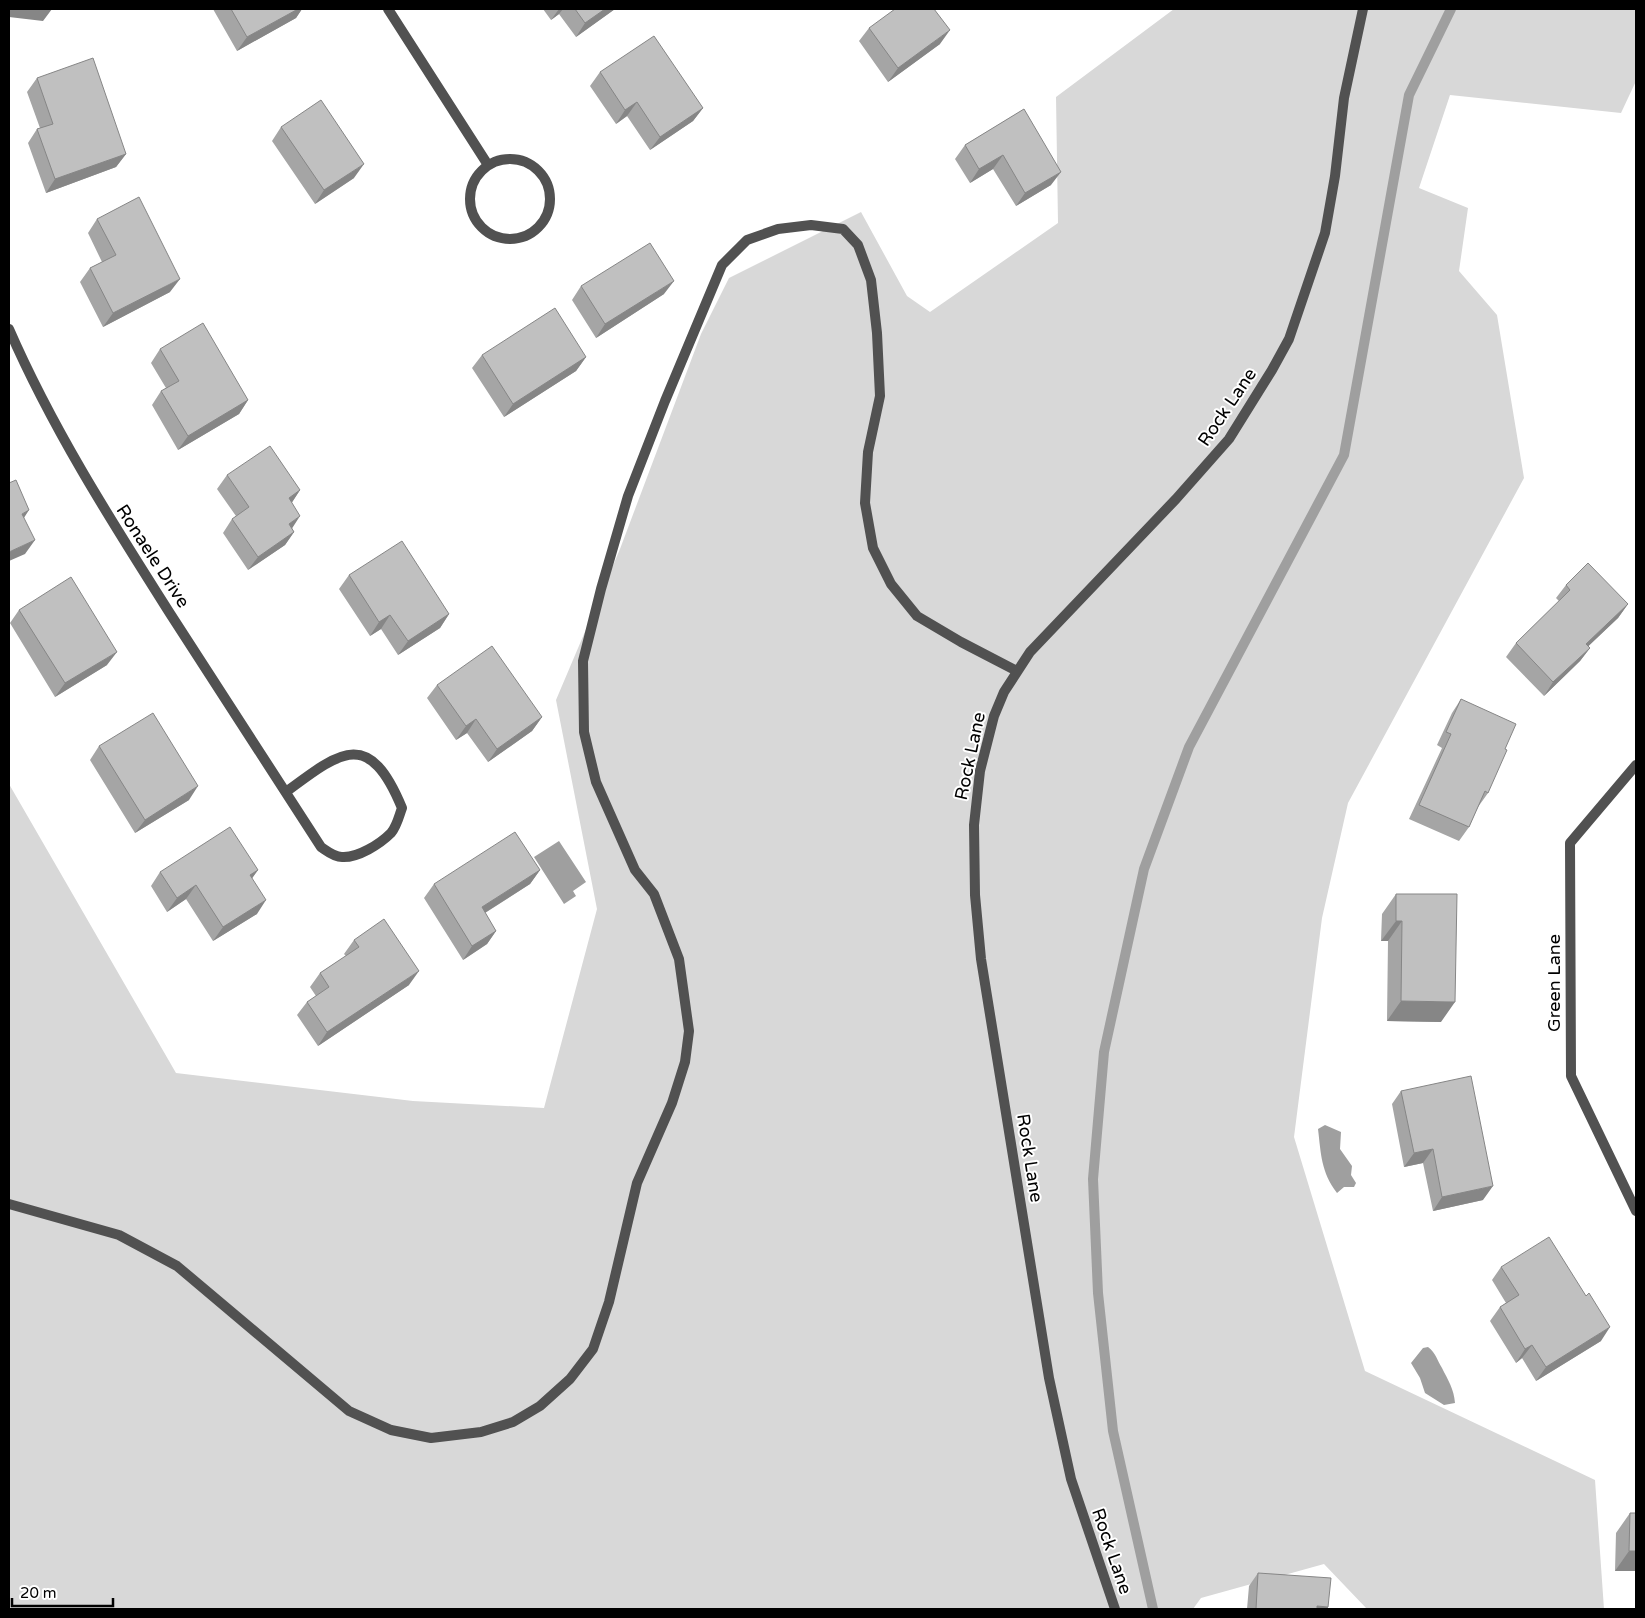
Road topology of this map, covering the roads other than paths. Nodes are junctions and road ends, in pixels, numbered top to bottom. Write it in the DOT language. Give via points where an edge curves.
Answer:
graph roads {
  1 [pos="388,9"];
  2 [pos="1363,9"];
  3 [pos="488,166"];
  4 [pos="9,329"];
  5 [pos="1017,671"];
  6 [pos="1636,765"];
  7 [pos="286,792"];
  8 [pos="9,1204"];
  9 [pos="1636,1211"];
  10 [pos="1115,1609"];
  1 -- 3 [label="street"];
  2 -- 5 [label="street, Rock Lane" via="1344,98 1325,233 1288,339 1229,439 1176,500 1030,652"];
  3 -- 3 [label="street" via="473,184 471,211 476,222 500,238 514,240 526,237 538,229 550,205 545,179 538,170 515,159 501,160"];
  4 -- 7 [label="street, Ronaele Drive" via="54,423 103,509"];
  5 -- 8 [label="street" via="917,616 891,584 873,548 865,503 868,452 880,396 877,333 871,280 858,245 843,229 811,225 778,229 747,240 722,265 628,496 583,661 584,732 596,782 635,870 654,894 679,959 690,1032 685,1062 672,1103 637,1183 606,1312 593,1349 570,1379 540,1406 513,1422 481,1432 431,1438 392,1430 349,1411 177,1266 119,1235"];
  5 -- 10 [label="street, Rock Lane" via="994,716 980,771 974,852 980,950 1049,1378 1071,1479"];
  6 -- 9 [label="street, Green Lane" via="1570,843 1571,1076"];
  7 -- 7 [label="street, Ronaele Drive" via="321,847 342,858 373,846 391,832 402,808 386,776 374,762 362,755 335,758"];
}
